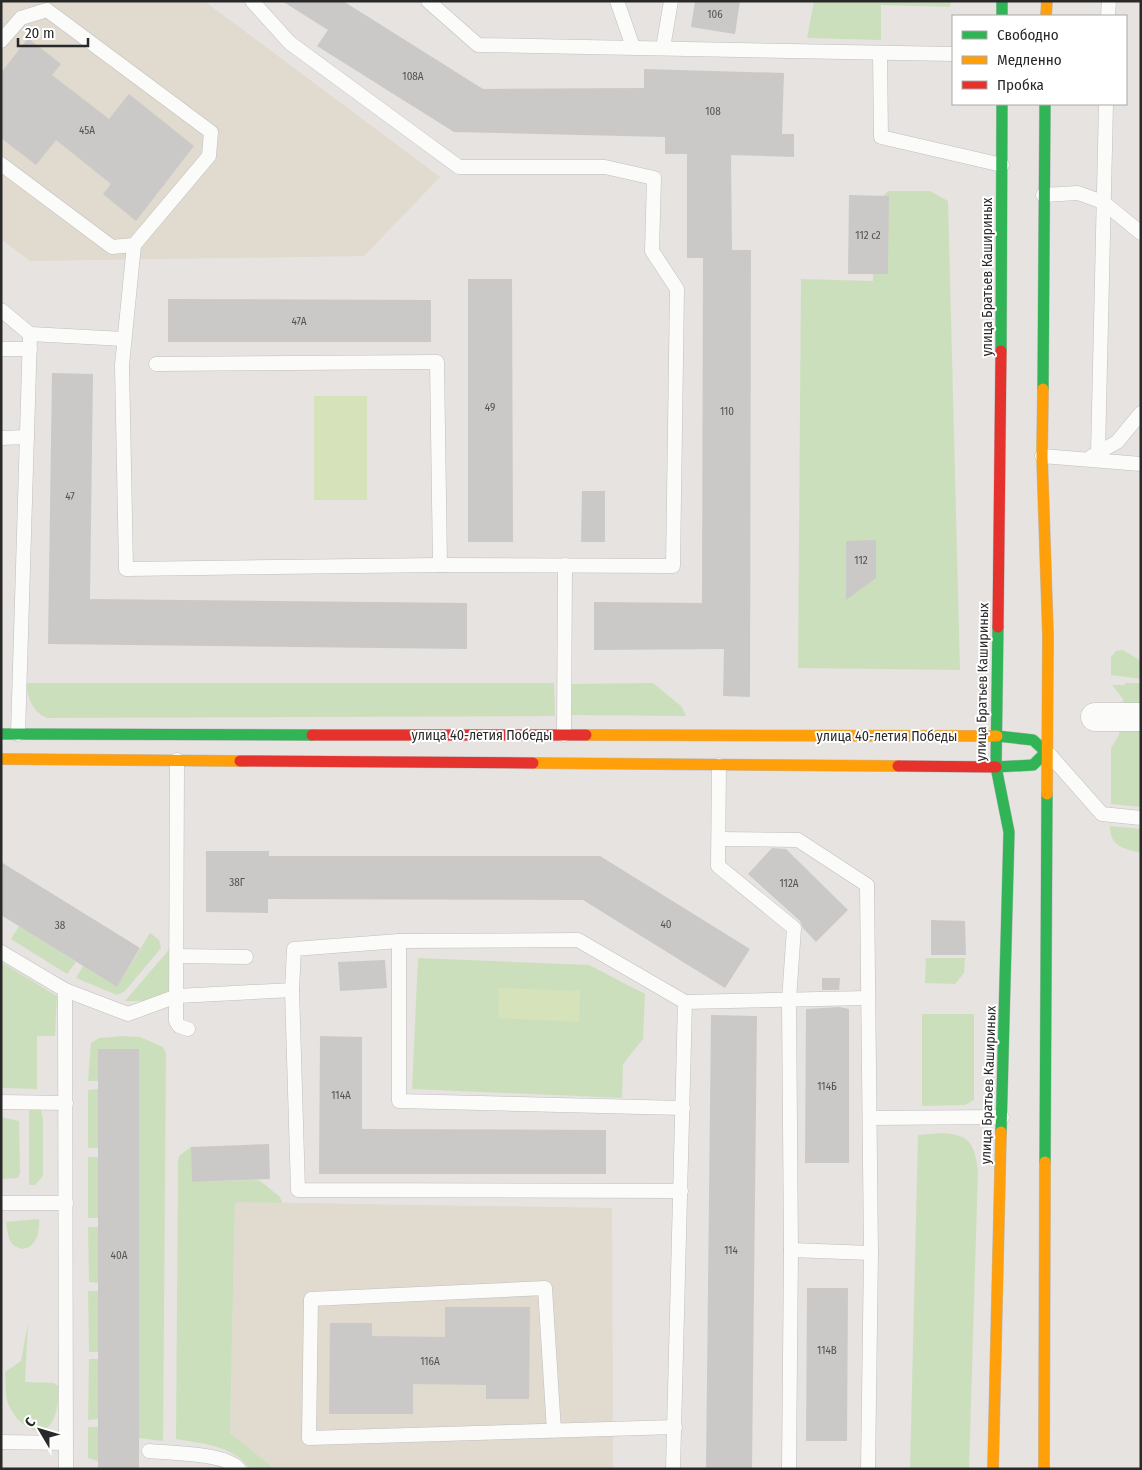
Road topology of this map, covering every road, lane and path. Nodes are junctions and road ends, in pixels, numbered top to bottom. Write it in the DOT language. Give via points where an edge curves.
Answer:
graph roads {
  1 [pos="252,1"];
  2 [pos="428,1"];
  3 [pos="617,1"];
  4 [pos="671,1"];
  5 [pos="1002,1"];
  6 [pos="1047,1"];
  7 [pos="1109,1"];
  8 [pos="1002,15"];
  9 [pos="1046,15"];
  10 [pos="1108,15"];
  11 [pos="1,41"];
  12 [pos="633,47"];
  13 [pos="663,48"];
  14 [pos="880,54"];
  15 [pos="952,54"];
  16 [pos="1002,105"];
  17 [pos="1045,105"];
  18 [pos="1106,105"];
  19 [pos="1,164"];
  20 [pos="1002,165"];
  21 [pos="1043,195"];
  22 [pos="1103,202"];
  23 [pos="1139,229"];
  24 [pos="134,245"];
  25 [pos="1,310"];
  26 [pos="30,334"];
  27 [pos="124,338"];
  28 [pos="1,349"];
  29 [pos="30,349"];
  30 [pos="156,364"];
  31 [pos="1141,413"];
  32 [pos="1,438"];
  33 [pos="27,438"];
  34 [pos="1042,456"];
  35 [pos="1092,456"];
  36 [pos="1141,464"];
  37 [pos="440,565"];
  38 [pos="565,565"];
  39 [pos="1095,717"];
  40 [pos="1141,717"];
  41 [pos="1,734"];
  42 [pos="18,734"];
  43 [pos="564,735"];
  44 [pos="996,736"];
  45 [pos="178,748"];
  46 [pos="1046,752"];
  47 [pos="1,759"];
  48 [pos="719,765"];
  49 [pos="996,767"];
  50 [pos="1141,818"];
  51 [pos="719,839"];
  52 [pos="399,942"];
  53 [pos="1,952"];
  54 [pos="177,956"];
  55 [pos="246,957"];
  56 [pos="65,990"];
  57 [pos="292,990"];
  58 [pos="177,996"];
  59 [pos="867,998"];
  60 [pos="789,1000"];
  61 [pos="685,1002"];
  62 [pos="188,1029"];
  63 [pos="1,1102"];
  64 [pos="66,1103"];
  65 [pos="683,1108"];
  66 [pos="1002,1117"];
  67 [pos="870,1118"];
  68 [pos="680,1191"];
  69 [pos="1,1203"];
  70 [pos="66,1203"];
  71 [pos="791,1250"];
  72 [pos="871,1252"];
  73 [pos="674,1427"];
  74 [pos="554,1431"];
  75 [pos="1,1442"];
  76 [pos="66,1443"];
  77 [pos="150,1451"];
  78 [pos="66,1469"];
  79 [pos="239,1469"];
  80 [pos="674,1469"];
  81 [pos="789,1469"];
  82 [pos="868,1469"];
  83 [pos="994,1469"];
  84 [pos="1044,1469"];
  1 -- 38 [label="lane" via="290,43 459,167 605,167 654,178 652,251 677,289 673,566"];
  2 -- 12 [label="lane" via="478,45"];
  3 -- 12 [label="lane"];
  4 -- 13 [label="lane"];
  5 -- 8 [label="main road"];
  6 -- 9 [label="main road"];
  7 -- 10 [label="lane"];
  11 -- 24 [label="lane" via="21,18 47,10 211,132 209,156"];
  12 -- 13 [label="lane"];
  13 -- 14 [label="lane"];
  14 -- 15 [label="lane"];
  14 -- 20 [label="lane" via="881,137"];
  16 -- 20 [label="main road, улица Братьев Кашириных"];
  17 -- 21 [label="main road"];
  18 -- 22 [label="lane"];
  19 -- 24 [label="lane" via="112,247"];
  20 -- 44 [label="main road, улица Братьев Кашириных"];
  21 -- 22 [label="lane" via="1078,193"];
  21 -- 34 [label="main road"];
  22 -- 23 [label="lane"];
  22 -- 35 [label="lane"];
  24 -- 27 [label="lane"];
  25 -- 26 [label="lane"];
  26 -- 27 [label="lane"];
  26 -- 29 [label="lane"];
  27 -- 37 [label="lane" via="126,569"];
  28 -- 29 [label="lane"];
  29 -- 33 [label="lane"];
  30 -- 37 [label="lane" via="437,362"];
  31 -- 35 [label="lane" via="1117,442"];
  32 -- 33 [label="lane"];
  33 -- 42 [label="lane"];
  34 -- 35 [label="lane"];
  34 -- 46 [label="main road" via="1048,636"];
  35 -- 36 [label="lane"];
  37 -- 38 [label="lane"];
  38 -- 43 [label="lane"];
  39 -- 40 [label="street"];
  41 -- 42 [label="main road, улица 40-летия Победы"];
  42 -- 45 [label="main road, улица 40-летия Победы"];
  43 -- 44 [label="main road, улица 40-летия Победы"];
  43 -- 45 [label="main road, улица 40-летия Победы"];
  44 -- 46 [label="main road, улица 40-летия Победы" via="1033,740"];
  44 -- 49 [label="main road, улица Братьев Кашириных"];
  45 -- 47 [label="main road, улица 40-летия Победы"];
  45 -- 48 [label="main road, улица 40-летия Победы"];
  45 -- 54 [label="lane"];
  46 -- 49 [label="main road, улица 40-летия Победы" via="1033,765"];
  46 -- 50 [label="lane" via="1102,814"];
  46 -- 84 [label="main road"];
  48 -- 49 [label="main road, улица 40-летия Победы"];
  48 -- 51 [label="lane"];
  49 -- 66 [label="main road, улица Братьев Кашириных" via="1009,832"];
  51 -- 59 [label="lane" via="798,840 867,885"];
  51 -- 60 [label="lane" via="718,866 794,928"];
  52 -- 57 [label="lane" via="294,948"];
  52 -- 61 [label="lane" via="578,940"];
  52 -- 65 [label="lane" via="399,1101"];
  53 -- 56 [label="lane"];
  54 -- 55 [label="lane"];
  54 -- 58 [label="lane"];
  56 -- 58 [label="lane" via="128,1014"];
  56 -- 64 [label="lane"];
  57 -- 58 [label="lane"];
  57 -- 68 [label="lane" via="298,1190"];
  58 -- 62 [label="lane" via="176,1021"];
  59 -- 60 [label="lane"];
  59 -- 67 [label="lane"];
  60 -- 61 [label="lane"];
  60 -- 71 [label="lane"];
  61 -- 65 [label="lane"];
  63 -- 64 [label="lane"];
  64 -- 70 [label="lane"];
  65 -- 68 [label="lane"];
  66 -- 67 [label="lane"];
  66 -- 83 [label="main road, улица Братьев Кашириных"];
  67 -- 72 [label="lane"];
  68 -- 73 [label="lane"];
  69 -- 70 [label="lane"];
  70 -- 76 [label="lane"];
  71 -- 72 [label="lane"];
  71 -- 81 [label="lane"];
  72 -- 82 [label="lane"];
  73 -- 74 [label="lane"];
  73 -- 80 [label="lane"];
  74 -- 74 [label="lane" via="309,1438 311,1299 545,1288"];
  75 -- 76 [label="lane"];
  76 -- 78 [label="lane"];
  77 -- 79 [label="lane" via="227,1461"];
}
